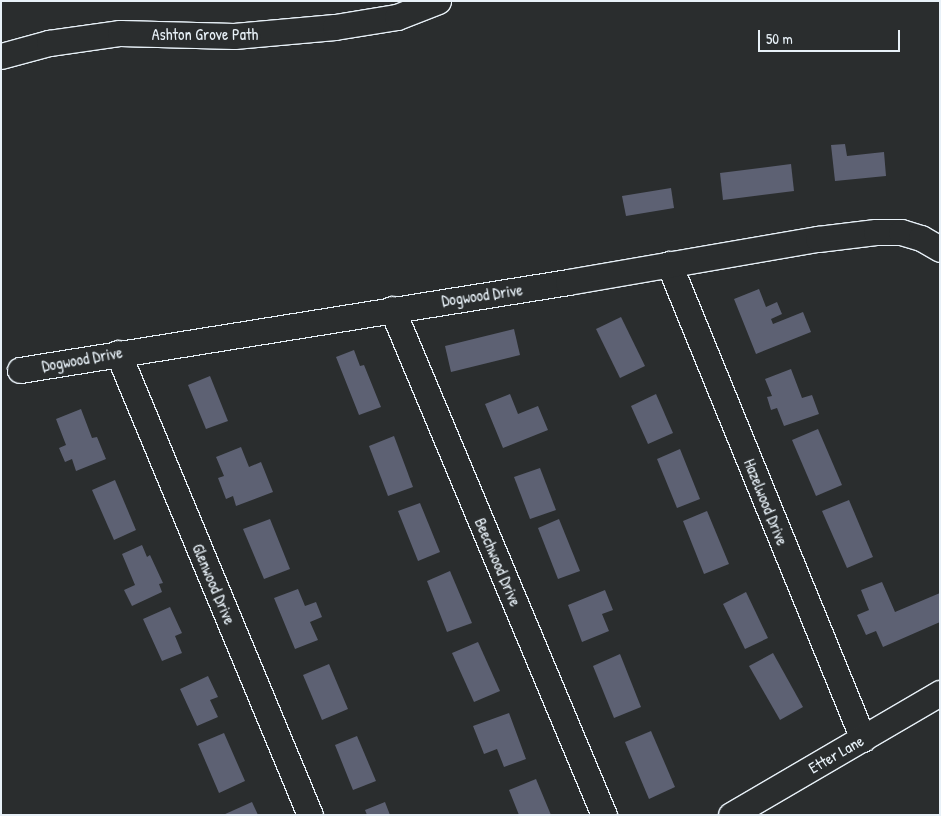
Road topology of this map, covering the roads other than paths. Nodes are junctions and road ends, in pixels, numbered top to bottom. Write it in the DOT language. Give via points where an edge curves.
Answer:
graph roads {
  1 [pos="438,1"];
  2 [pos="1,56"];
  3 [pos="940,249"];
  4 [pos="669,264"];
  5 [pos="392,309"];
  6 [pos="118,353"];
  7 [pos="20,370"];
  8 [pos="940,693"];
  9 [pos="863,739"];
  10 [pos="310,815"];
  11 [pos="604,815"];
  12 [pos="731,815"];
  1 -- 2 [label="street, Ashton Grove Path" via="396,17 335,27 234,36 120,33 48,42"];
  3 -- 4 [label="street, Dogwood Drive" via="901,232 876,232"];
  4 -- 5 [label="street, Dogwood Drive"];
  4 -- 9 [label="street, Hazelwood Drive"];
  5 -- 6 [label="street, Dogwood Drive"];
  5 -- 11 [label="street, Beechwood Drive"];
  6 -- 7 [label="street, Dogwood Drive"];
  6 -- 10 [label="street, Glenwood Drive"];
  8 -- 9 [label="street, Etter Lane"];
  9 -- 12 [label="street, Etter Lane"];
}
